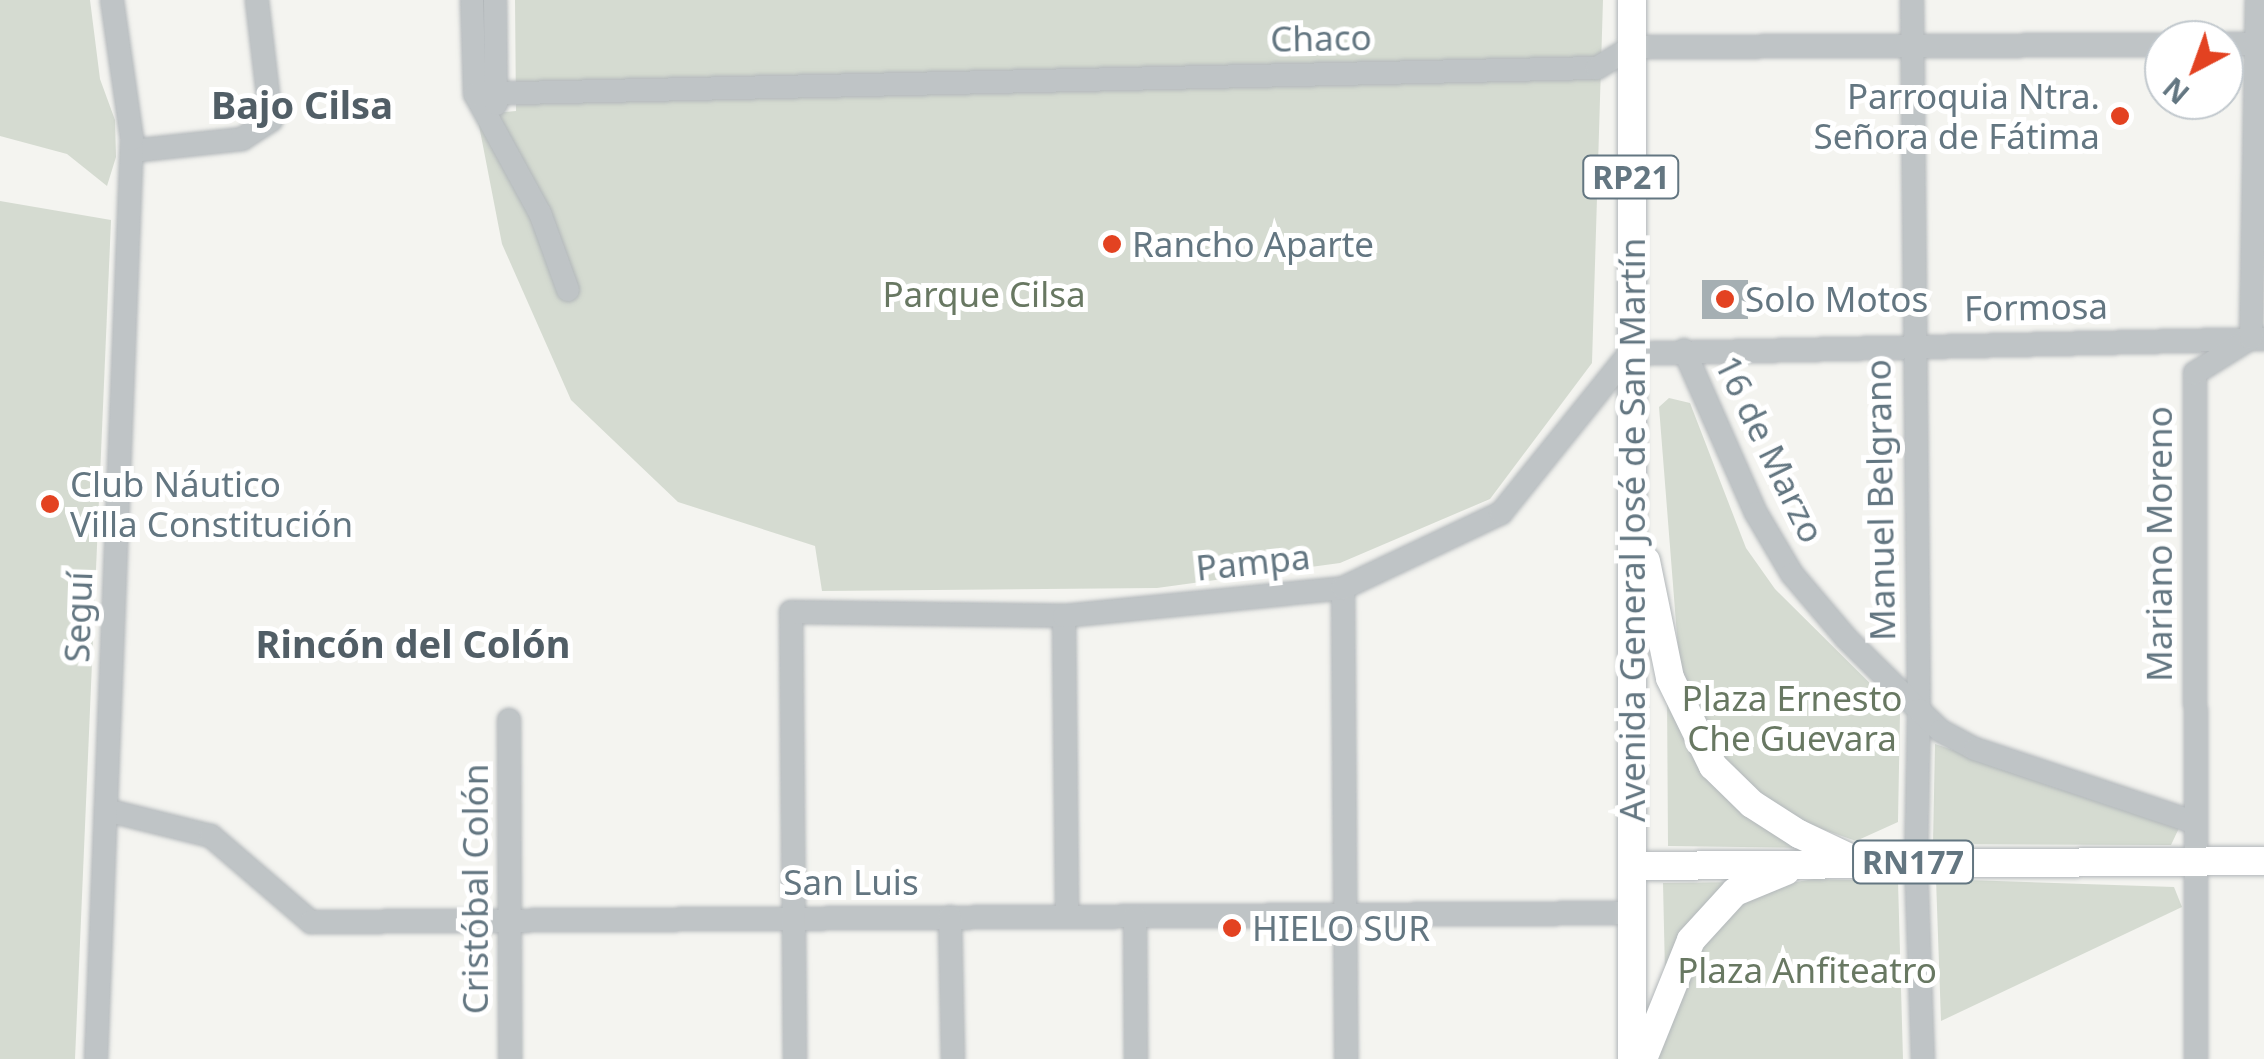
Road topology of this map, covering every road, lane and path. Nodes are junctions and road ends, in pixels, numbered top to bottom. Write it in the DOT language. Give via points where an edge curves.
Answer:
graph roads {
  1 [pos="112,0"];
  2 [pos="257,0"];
  3 [pos="472,0"];
  4 [pos="495,0"];
  5 [pos="1632,0"];
  6 [pos="1912,0"];
  7 [pos="2257,0"];
  8 [pos="2261,44"];
  9 [pos="2144,45"];
  10 [pos="1912,47"];
  11 [pos="1632,48"];
  12 [pos="485,93"];
  13 [pos="132,151"];
  14 [pos="568,290"];
  15 [pos="2258,338"];
  16 [pos="1912,344"];
  17 [pos="1684,350"];
  18 [pos="1629,354"];
  19 [pos="1633,498"];
  20 [pos="1344,588"];
  21 [pos="1064,616"];
  22 [pos="1919,710"];
  23 [pos="510,720"];
  24 [pos="106,810"];
  25 [pos="2193,822"];
  26 [pos="2264,861"];
  27 [pos="1916,862"];
  28 [pos="2193,862"];
  29 [pos="1862,863"];
  30 [pos="1802,865"];
  31 [pos="1634,866"];
  32 [pos="1345,912"];
  33 [pos="1632,913"];
  34 [pos="950,916"];
  35 [pos="1067,916"];
  36 [pos="1135,916"];
  37 [pos="792,918"];
  38 [pos="508,922"];
  39 [pos="96,1059"];
  40 [pos="510,1059"];
  41 [pos="795,1059"];
  42 [pos="953,1059"];
  43 [pos="1136,1059"];
  44 [pos="1346,1059"];
  45 [pos="1632,1059"];
  46 [pos="1643,1059"];
  47 [pos="1923,1059"];
  48 [pos="2196,1059"];
  1 -- 13 [label="street, Seguí"];
  2 -- 13 [label="street" via="271,120 242,139"];
  3 -- 12 [label="street"];
  4 -- 12 [label="street"];
  5 -- 11 [label="main road, Avenida General José de San Martín / RP21"];
  6 -- 10 [label="street, Manuel Belgrano"];
  7 -- 8 [label="street"];
  8 -- 15 [label="street"];
  9 -- 10 [label="street, Chaco"];
  10 -- 11 [label="street, Chaco"];
  10 -- 16 [label="street, Manuel Belgrano"];
  11 -- 12 [label="street, Chaco" via="1596,68"];
  11 -- 18 [label="main road, Avenida General José de San Martín / RP21"];
  12 -- 14 [label="street" via="498,142 540,213"];
  13 -- 24 [label="street, Seguí"];
  15 -- 16 [label="street, Formosa"];
  15 -- 25 [label="street, Mariano Moreno" via="2195,373"];
  16 -- 17 [label="street, Formosa"];
  16 -- 22 [label="street, Manuel Belgrano"];
  17 -- 18 [label="street, Formosa"];
  17 -- 22 [label="street, 16 de Marzo" via="1756,513 1792,574"];
  18 -- 19 [label="main road, Avenida General José de San Martín / RP21"];
  18 -- 20 [label="street, Pampa" via="1501,513"];
  19 -- 29 [label="main road" via="1670,678 1712,766 1752,804"];
  19 -- 31 [label="main road, Avenida General José de San Martín / RP21"];
  20 -- 21 [label="street, Pampa"];
  20 -- 32 [label="street"];
  21 -- 35 [label="street"];
  21 -- 37 [label="street, Pampa" via="791,612"];
  22 -- 25 [label="street, 16 de Marzo" via="1975,750"];
  22 -- 27 [label="street, Manuel Belgrano"];
  23 -- 38 [label="street, Cristóbal Colón"];
  24 -- 38 [label="street, San Luis" via="210,836 310,922"];
  24 -- 39 [label="street, Seguí"];
  25 -- 28 [label="street, Mariano Moreno"];
  26 -- 28 [label="main road, RN177"];
  27 -- 28 [label="main road, RN177"];
  27 -- 29 [label="main road, RN177"];
  27 -- 47 [label="street, Manuel Belgrano"];
  28 -- 48 [label="street, Mariano Moreno"];
  29 -- 30 [label="main road, RN177"];
  30 -- 31 [label="main road, RN177"];
  30 -- 46 [label="main road" via="1735,892 1691,940"];
  31 -- 33 [label="main road, Avenida General José de San Martín / RP21"];
  32 -- 33 [label="street, San Luis"];
  32 -- 36 [label="street, San Luis"];
  32 -- 44 [label="street"];
  33 -- 45 [label="main road, Avenida General José de San Martín / RP21"];
  34 -- 35 [label="street, San Luis"];
  34 -- 37 [label="street, San Luis"];
  34 -- 42 [label="street"];
  35 -- 36 [label="street, San Luis"];
  36 -- 43 [label="street"];
  37 -- 38 [label="street, San Luis"];
  37 -- 41 [label="street"];
  38 -- 40 [label="street, Cristóbal Colón"];
}
